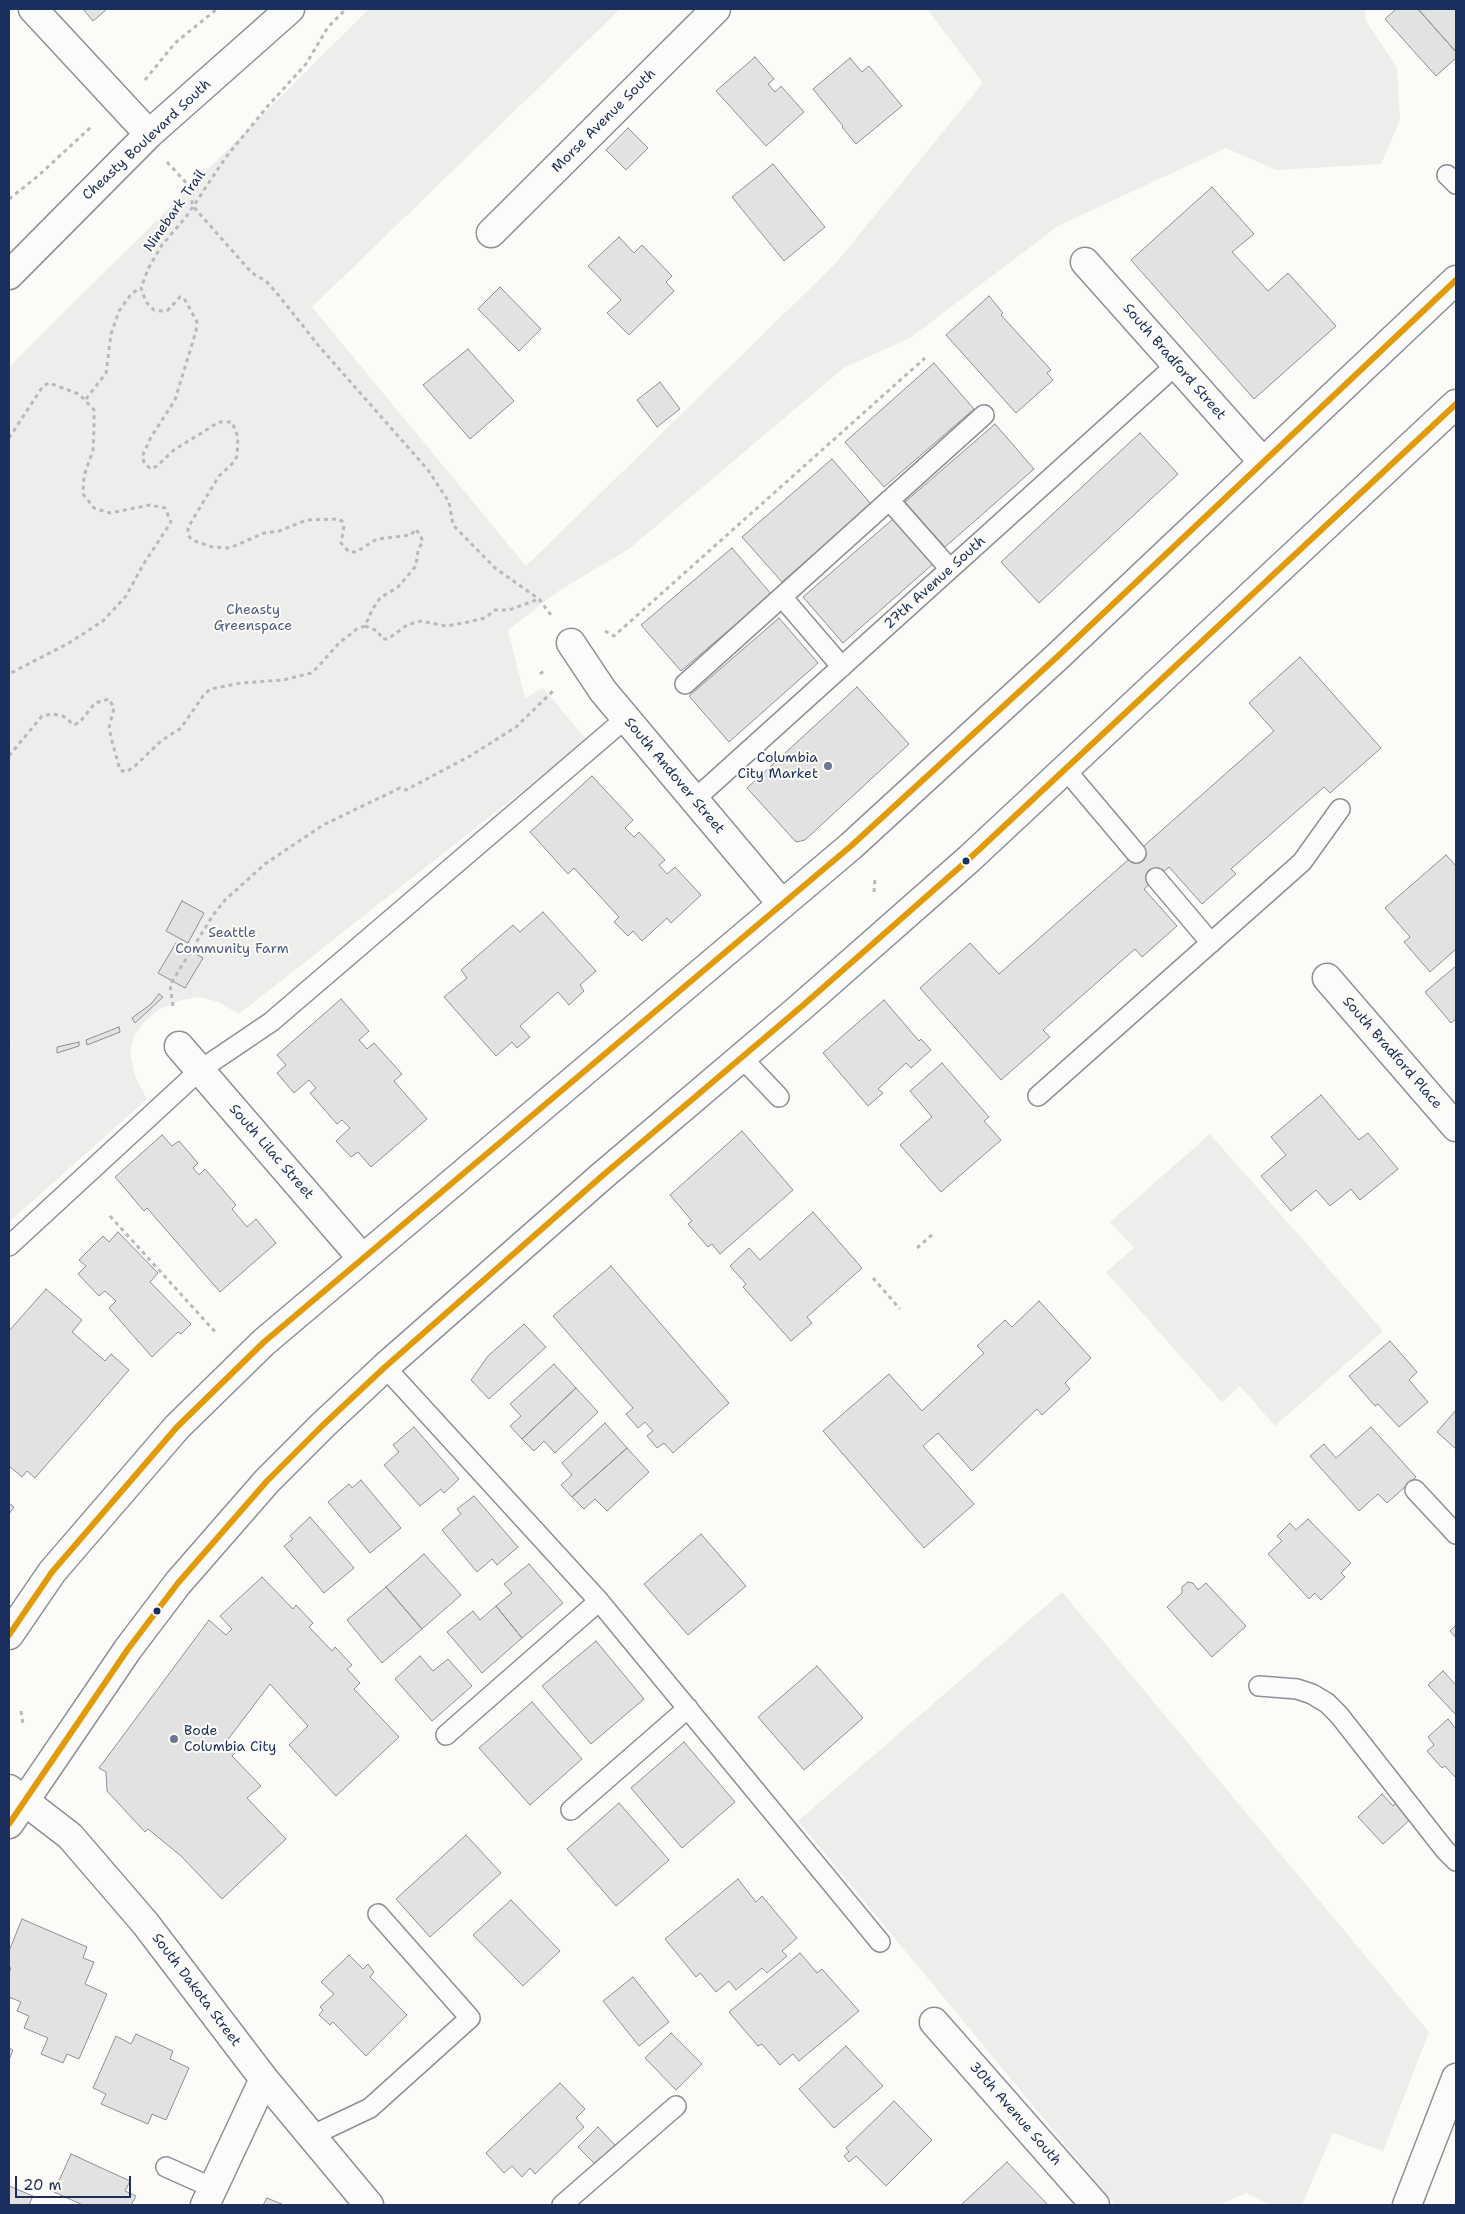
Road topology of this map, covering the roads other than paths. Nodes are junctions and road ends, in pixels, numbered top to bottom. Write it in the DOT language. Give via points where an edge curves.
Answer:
graph roads {
  1 [pos="33,9"];
  2 [pos="290,9"];
  3 [pos="716,9"];
  4 [pos="149,134"];
  5 [pos="491,233"];
  6 [pos="1086,262"];
  7 [pos="9,275"];
  8 [pos="1456,280"];
  9 [pos="1176,365"];
  10 [pos="1456,404"];
  11 [pos="984,416"];
  12 [pos="1263,462"];
  13 [pos="889,500"];
  14 [pos="950,569"];
  15 [pos="782,597"];
  16 [pos="571,644"];
  17 [pos="842,667"];
  18 [pos="685,684"];
  19 [pos="626,718"];
  20 [pos="1066,770"];
  21 [pos="694,800"];
  22 [pos="1340,809"];
  23 [pos="1136,853"];
  24 [pos="1156,878"];
  25 [pos="782,904"];
  26 [pos="1211,943"];
  27 [pos="1327,978"];
  28 [pos="179,1046"];
  29 [pos="741,1057"];
  30 [pos="200,1070"];
  31 [pos="1038,1096"];
  32 [pos="779,1097"];
  33 [pos="1456,1127"];
  34 [pos="9,1246"];
  35 [pos="362,1258"];
  36 [pos="385,1367"];
  37 [pos="1414,1490"];
  38 [pos="1456,1534"];
  39 [pos="599,1601"];
  40 [pos="9,1635"];
  41 [pos="1259,1686"];
  42 [pos="688,1708"];
  43 [pos="446,1735"];
  44 [pos="16,1794"];
  45 [pos="571,1810"];
  46 [pos="9,1824"];
  47 [pos="1456,1861"];
  48 [pos="378,1914"];
  49 [pos="880,1942"];
  50 [pos="934,2022"];
  51 [pos="1456,2078"];
  52 [pos="264,2079"];
  53 [pos="676,2106"];
  54 [pos="311,2136"];
  55 [pos="166,2168"];
  56 [pos="209,2196"];
  57 [pos="369,2205"];
  58 [pos="562,2205"];
  59 [pos="1095,2205"];
  60 [pos="1407,2205"];
  1 -- 4 [label="main road"];
  2 -- 4 [label="main road, Cheasty Boulevard South"];
  3 -- 5 [label="main road, Morse Avenue South"];
  4 -- 7 [label="main road, Cheasty Boulevard South"];
  6 -- 9 [label="main road, South Bradford Street"];
  8 -- 12 [label="main road"];
  9 -- 12 [label="main road, South Bradford Street"];
  9 -- 14 [label="lane, 27th Avenue South"];
  10 -- 20 [label="main road"];
  11 -- 13 [label="lane"];
  12 -- 25 [label="main road" via="851,846"];
  13 -- 14 [label="lane"];
  13 -- 15 [label="lane"];
  14 -- 17 [label="lane, 27th Avenue South"];
  15 -- 17 [label="lane"];
  15 -- 18 [label="lane"];
  16 -- 19 [label="main road, South Andover Street" via="602,691"];
  17 -- 21 [label="lane, 27th Avenue South"];
  19 -- 21 [label="main road, South Andover Street"];
  19 -- 30 [label="lane" via="271,1022"];
  20 -- 23 [label="lane"];
  20 -- 29 [label="main road" via="899,922"];
  21 -- 25 [label="main road, South Andover Street"];
  22 -- 26 [label="lane" via="1302,862"];
  24 -- 26 [label="lane"];
  25 -- 35 [label="main road"];
  26 -- 31 [label="lane"];
  27 -- 33 [label="main road, South Bradford Place"];
  28 -- 30 [label="main road, South Lilac Street"];
  29 -- 32 [label="lane"];
  29 -- 36 [label="main road"];
  30 -- 34 [label="lane"];
  30 -- 35 [label="main road, South Lilac Street"];
  35 -- 40 [label="main road" via="264,1342 177,1428 52,1572"];
  36 -- 39 [label="lane"];
  36 -- 44 [label="main road" via="267,1481 220,1532"];
  37 -- 38 [label="lane"];
  39 -- 42 [label="lane"];
  39 -- 43 [label="lane"];
  41 -- 47 [label="lane" via="1297,1689 1327,1704"];
  42 -- 45 [label="lane"];
  42 -- 49 [label="lane"];
  44 -- 46 [label="main road"];
  44 -- 52 [label="main road, South Dakota Street" via="70,1836 139,1916"];
  48 -- 54 [label="lane" via="470,2018 370,2108"];
  50 -- 59 [label="main road, 30th Avenue South"];
  51 -- 60 [label="main road"];
  52 -- 54 [label="main road, South Dakota Street"];
  52 -- 56 [label="main road"];
  53 -- 58 [label="lane"];
  54 -- 57 [label="main road, South Dakota Street"];
  55 -- 56 [label="lane"];
}
